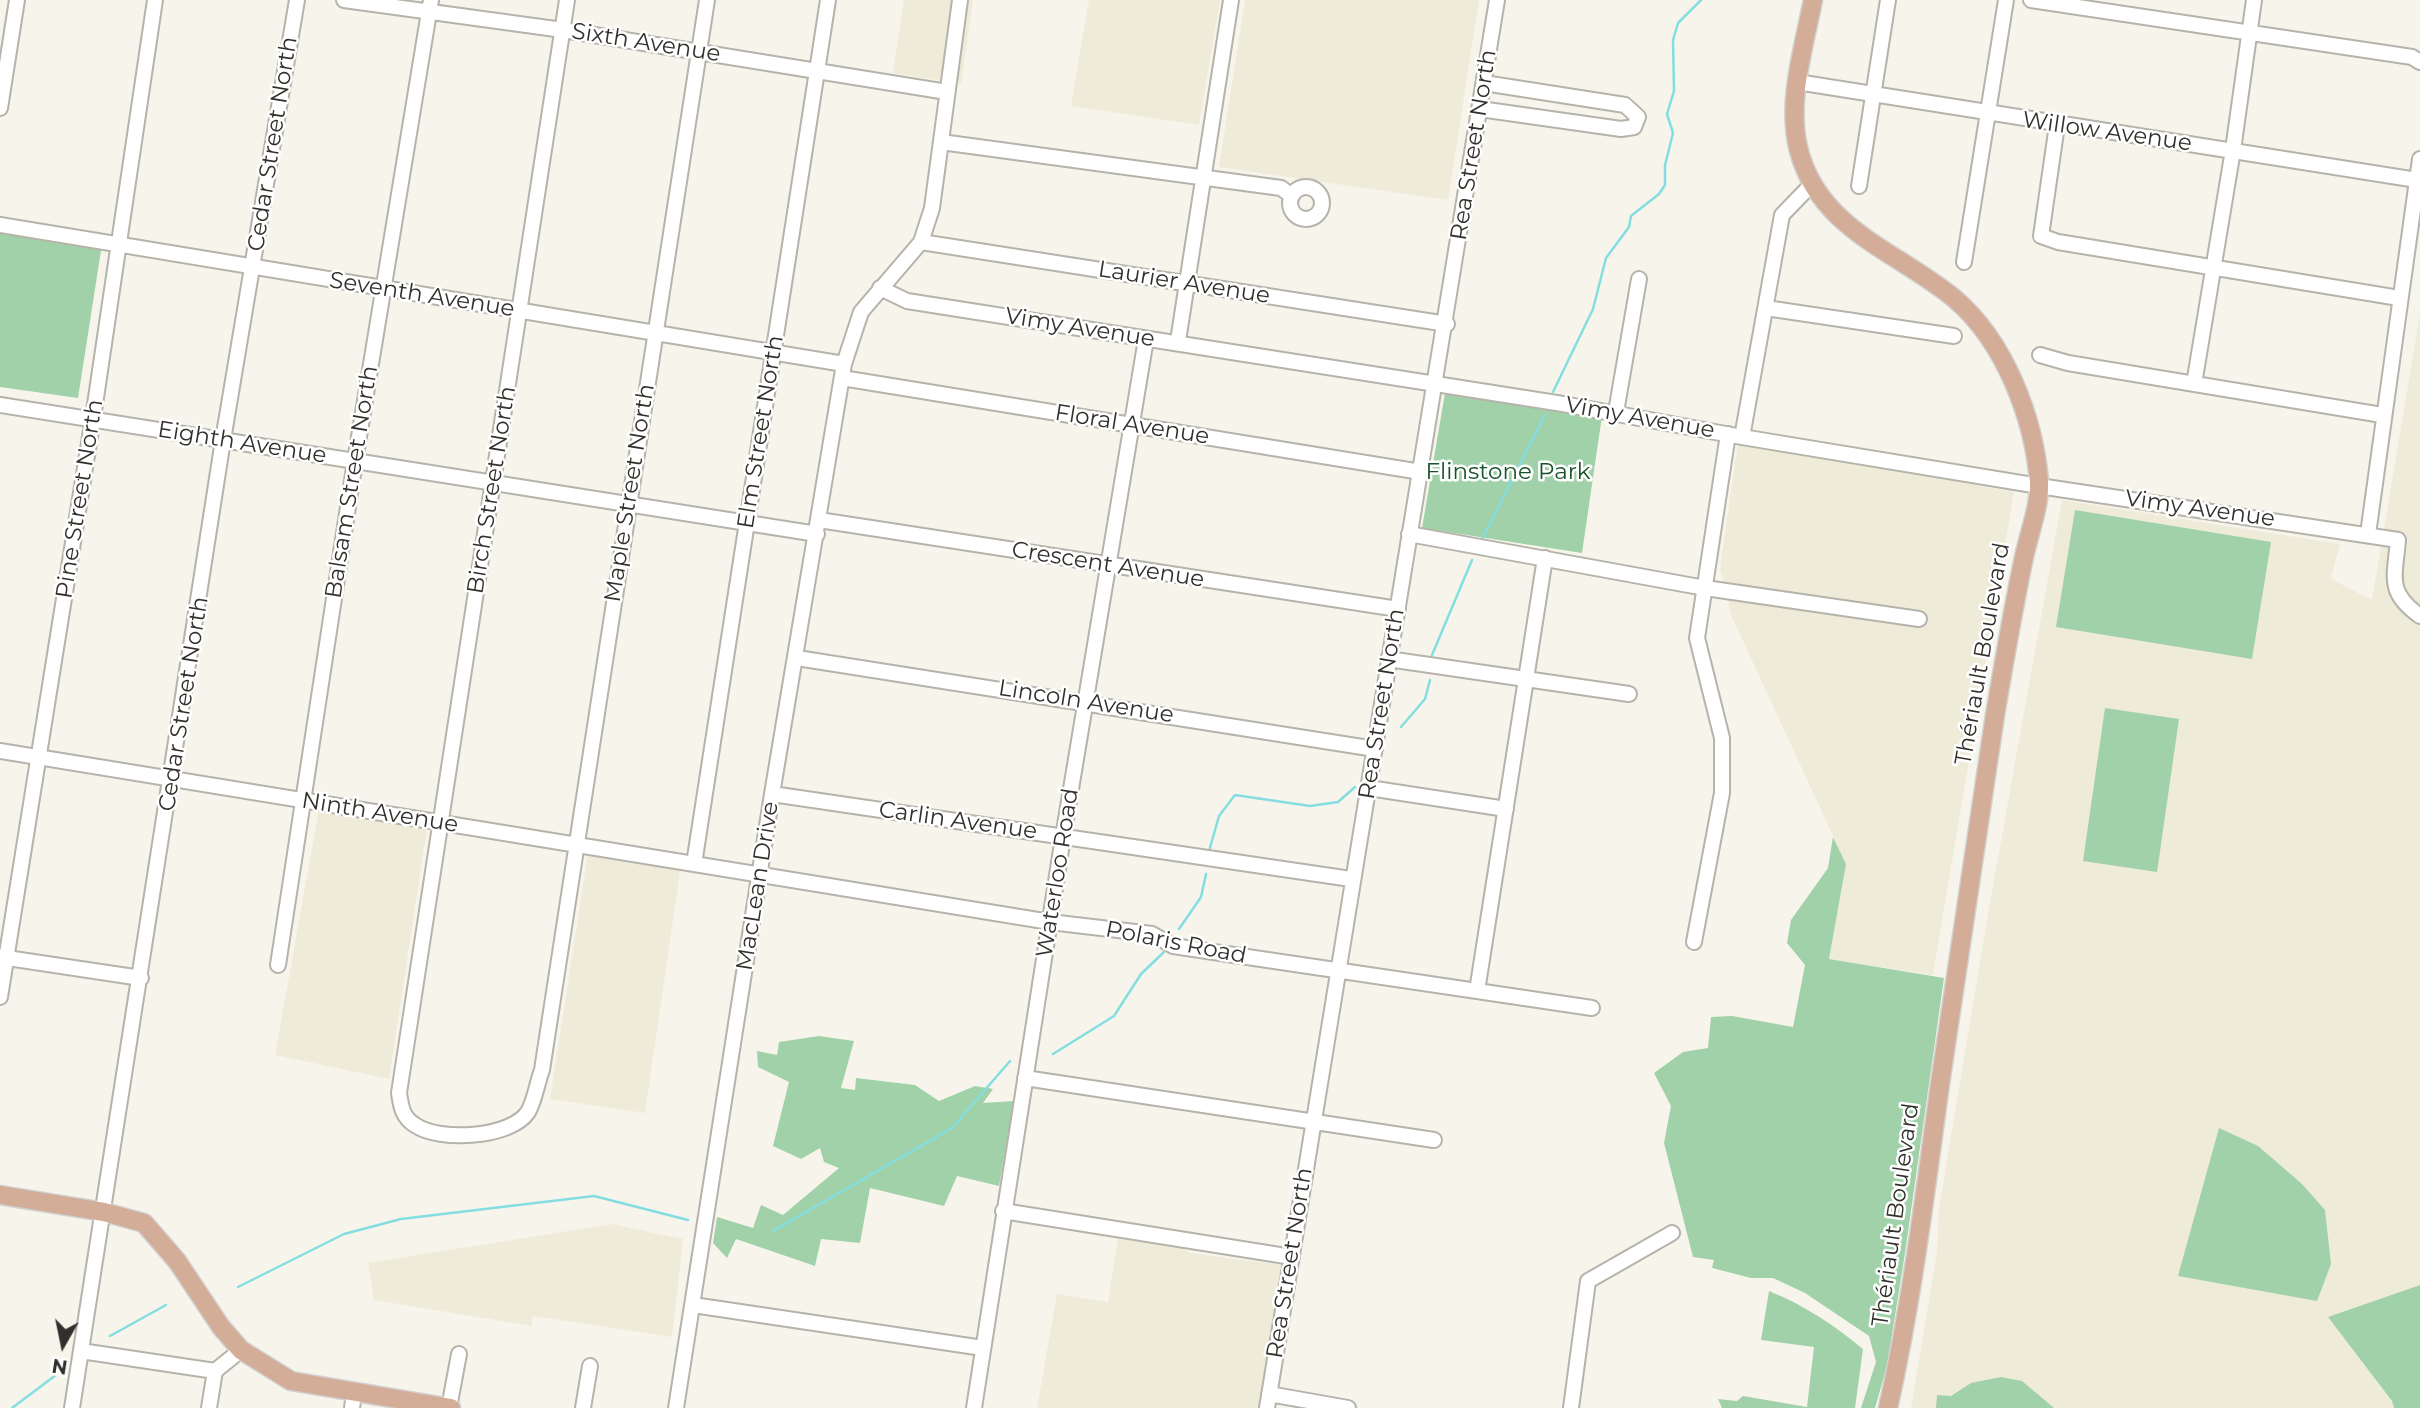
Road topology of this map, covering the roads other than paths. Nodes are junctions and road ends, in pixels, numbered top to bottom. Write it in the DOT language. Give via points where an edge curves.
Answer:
graph roads {
  1 [pos="17,0"];
  2 [pos="155,0"];
  3 [pos="297,0"];
  4 [pos="344,0"];
  5 [pos="567,0"];
  6 [pos="707,0"];
  7 [pos="828,0"];
  8 [pos="960,0"];
  9 [pos="1231,0"];
  10 [pos="1497,0"];
  11 [pos="1813,0"];
  12 [pos="1888,0"];
  13 [pos="2006,0"];
  14 [pos="2031,0"];
  15 [pos="2254,0"];
  16 [pos="430,7"];
  17 [pos="563,30"];
  18 [pos="2249,33"];
  19 [pos="699,52"];
  20 [pos="2420,62"];
  21 [pos="817,71"];
  22 [pos="1797,82"];
  23 [pos="1484,83"];
  24 [pos="947,92"];
  25 [pos="1873,96"];
  26 [pos="0,108"];
  27 [pos="1480,109"];
  28 [pos="1989,115"];
  29 [pos="2057,125"];
  30 [pos="941,142"];
  31 [pos="2233,150"];
  32 [pos="2420,159"];
  33 [pos="1201,176"];
  34 [pos="2417,180"];
  35 [pos="1811,185"];
  36 [pos="1859,186"];
  37 [pos="1292,196"];
  38 [pos="0,225"];
  39 [pos="921,242"];
  40 [pos="116,244"];
  41 [pos="1964,262"];
  42 [pos="253,268"];
  43 [pos="2213,268"];
  44 [pos="1639,279"];
  45 [pos="1188,284"];
  46 [pos="880,288"];
  47 [pos="384,289"];
  48 [pos="2399,298"];
  49 [pos="1766,308"];
  50 [pos="520,310"];
  51 [pos="1447,324"];
  52 [pos="653,333"];
  53 [pos="1954,336"];
  54 [pos="1146,339"];
  55 [pos="1178,341"];
  56 [pos="773,353"];
  57 [pos="2039,355"];
  58 [pos="843,371"];
  59 [pos="1437,384"];
  60 [pos="2194,384"];
  61 [pos="0,405"];
  62 [pos="1616,412"];
  63 [pos="2382,415"];
  64 [pos="93,418"];
  65 [pos="1132,425"];
  66 [pos="1735,436"];
  67 [pos="223,440"];
  68 [pos="355,461"];
  69 [pos="1421,472"];
  70 [pos="494,483"];
  71 [pos="2039,486"];
  72 [pos="628,504"];
  73 [pos="747,523"];
  74 [pos="818,527"];
  75 [pos="1409,534"];
  76 [pos="2368,534"];
  77 [pos="1545,558"];
  78 [pos="1110,566"];
  79 [pos="1705,589"];
  80 [pos="1398,609"];
  81 [pos="2420,616"];
  82 [pos="1919,619"];
  83 [pos="797,658"];
  84 [pos="1388,659"];
  85 [pos="1527,677"];
  86 [pos="1629,694"];
  87 [pos="1086,702"];
  88 [pos="1374,749"];
  89 [pos="0,751"];
  90 [pos="39,757"];
  91 [pos="172,778"];
  92 [pos="1369,788"];
  93 [pos="772,794"];
  94 [pos="304,800"];
  95 [pos="1506,809"];
  96 [pos="438,822"];
  97 [pos="1063,836"];
  98 [pos="576,845"];
  99 [pos="694,864"];
  100 [pos="759,875"];
  101 [pos="1352,879"];
  102 [pos="1050,922"];
  103 [pos="1694,943"];
  104 [pos="3,958"];
  105 [pos="278,965"];
  106 [pos="1337,970"];
  107 [pos="141,978"];
  108 [pos="555,986"];
  109 [pos="1477,991"];
  110 [pos="0,997"];
  111 [pos="1592,1008"];
  112 [pos="1026,1078"];
  113 [pos="1313,1123"];
  114 [pos="1434,1140"];
  115 [pos="0,1195"];
  116 [pos="1003,1211"];
  117 [pos="104,1212"];
  118 [pos="1672,1233"];
  119 [pos="1292,1257"];
  120 [pos="693,1305"];
  121 [pos="983,1348"];
  122 [pos="241,1350"];
  123 [pos="81,1351"];
  124 [pos="459,1354"];
  125 [pos="590,1366"];
  126 [pos="215,1371"];
  127 [pos="353,1401"];
  128 [pos="1268,1401"];
  129 [pos="72,1408"];
  130 [pos="209,1408"];
  131 [pos="450,1408"];
  132 [pos="583,1408"];
  133 [pos="676,1408"];
  134 [pos="974,1408"];
  135 [pos="1348,1408"];
  136 [pos="1571,1408"];
  137 [pos="1888,1408"];
  1 -- 26 [label="street"];
  2 -- 40 [label="street, Pine Street North"];
  3 -- 42 [label="street, Cedar Street North"];
  4 -- 16 [label="street, Sixth Avenue"];
  5 -- 17 [label="street, Birch Street North"];
  6 -- 19 [label="street, Maple Street North"];
  7 -- 21 [label="street, Elm Street North"];
  8 -- 24 [label="street"];
  9 -- 33 [label="street"];
  10 -- 23 [label="street, Rea Street North"];
  11 -- 22 [label="main road, Thériault Boulevard"];
  12 -- 25 [label="street"];
  13 -- 28 [label="street"];
  14 -- 18 [label="street"];
  15 -- 18 [label="street"];
  16 -- 17 [label="street, Sixth Avenue"];
  16 -- 47 [label="street, Balsam Street North"];
  17 -- 19 [label="street, Sixth Avenue"];
  17 -- 50 [label="street, Birch Street North"];
  18 -- 20 [label="street" via="2413,57"];
  18 -- 31 [label="street"];
  19 -- 21 [label="street, Sixth Avenue"];
  19 -- 52 [label="street, Maple Street North"];
  21 -- 24 [label="street, Sixth Avenue"];
  21 -- 56 [label="street, Elm Street North"];
  22 -- 25 [label="street, Willow Avenue"];
  22 -- 35 [label="main road, Thériault Boulevard" via="1798,148"];
  23 -- 27 [label="street, Rea Street North"];
  23 -- 27 [label="street" via="1625,105 1638,117 1634,127 1621,130"];
  24 -- 30 [label="street"];
  25 -- 28 [label="street, Willow Avenue"];
  25 -- 36 [label="street"];
  27 -- 51 [label="street, Rea Street North"];
  28 -- 29 [label="street, Willow Avenue"];
  28 -- 41 [label="street"];
  29 -- 31 [label="street, Willow Avenue"];
  29 -- 43 [label="street" via="2041,236"];
  30 -- 33 [label="street"];
  30 -- 39 [label="street" via="932,208"];
  31 -- 34 [label="street, Willow Avenue"];
  31 -- 43 [label="street"];
  32 -- 34 [label="street"];
  33 -- 37 [label="street" via="1281,188"];
  33 -- 45 [label="street"];
  34 -- 48 [label="street"];
  35 -- 49 [label="street" via="1782,215"];
  35 -- 71 [label="main road, Thériault Boulevard" via="1847,225 1956,300 1979,326 2001,357 2026,415"];
  38 -- 40 [label="street, Seventh Avenue"];
  39 -- 45 [label="street, Laurier Avenue"];
  39 -- 46 [label="street"];
  40 -- 42 [label="street, Seventh Avenue"];
  40 -- 64 [label="street, Pine Street North"];
  42 -- 47 [label="street, Seventh Avenue"];
  42 -- 67 [label="street, Cedar Street North"];
  43 -- 48 [label="street"];
  43 -- 60 [label="street"];
  44 -- 62 [label="street"];
  45 -- 51 [label="street, Laurier Avenue"];
  45 -- 55 [label="street"];
  46 -- 54 [label="street, Vimy Avenue" via="907,301"];
  46 -- 58 [label="street" via="861,312"];
  47 -- 50 [label="street, Seventh Avenue"];
  47 -- 68 [label="street, Balsam Street North"];
  48 -- 63 [label="street"];
  49 -- 53 [label="street"];
  49 -- 66 [label="street"];
  50 -- 52 [label="street, Seventh Avenue"];
  50 -- 70 [label="street, Birch Street North"];
  51 -- 59 [label="street, Rea Street North"];
  52 -- 56 [label="street, Seventh Avenue"];
  52 -- 72 [label="street, Maple Street North"];
  54 -- 55 [label="street, Vimy Avenue"];
  54 -- 65 [label="street, Waterloo Road"];
  55 -- 59 [label="street, Vimy Avenue"];
  56 -- 58 [label="street, Seventh Avenue"];
  56 -- 73 [label="street, Elm Street North"];
  57 -- 60 [label="street"];
  58 -- 65 [label="street, Floral Avenue"];
  58 -- 74 [label="street, MacLean Drive"];
  59 -- 62 [label="street, Vimy Avenue"];
  59 -- 69 [label="street, Rea Street North"];
  60 -- 63 [label="street"];
  61 -- 64 [label="street, Eighth Avenue"];
  62 -- 66 [label="street, Vimy Avenue"];
  63 -- 76 [label="street"];
  64 -- 67 [label="street, Eighth Avenue"];
  64 -- 90 [label="street, Pine Street North"];
  65 -- 69 [label="street, Floral Avenue"];
  65 -- 78 [label="street, Waterloo Road"];
  66 -- 71 [label="street, Vimy Avenue"];
  66 -- 79 [label="street"];
  67 -- 68 [label="street, Eighth Avenue"];
  67 -- 91 [label="street, Cedar Street North"];
  68 -- 70 [label="street, Eighth Avenue"];
  68 -- 94 [label="street, Balsam Street North"];
  69 -- 75 [label="street, Rea Street North"];
  70 -- 72 [label="street, Eighth Avenue"];
  70 -- 96 [label="street, Birch Street North"];
  71 -- 76 [label="street, Vimy Avenue"];
  71 -- 137 [label="main road, Thériault Boulevard" via="2008,636 1906,1326"];
  72 -- 73 [label="street, Eighth Avenue"];
  72 -- 98 [label="street, Maple Street North"];
  73 -- 74 [label="street, Eighth Avenue"];
  73 -- 99 [label="street, Elm Street North"];
  74 -- 78 [label="street, Crescent Avenue"];
  74 -- 83 [label="street, MacLean Drive"];
  75 -- 77 [label="street"];
  75 -- 80 [label="street, Rea Street North"];
  76 -- 81 [label="street, Vimy Avenue" via="2398,540 2395,587 2402,603"];
  77 -- 79 [label="street"];
  77 -- 85 [label="street"];
  78 -- 80 [label="street, Crescent Avenue"];
  78 -- 87 [label="street, Waterloo Road"];
  79 -- 82 [label="street"];
  79 -- 103 [label="street" via="1697,638 1722,738 1722,793"];
  80 -- 84 [label="street, Rea Street North"];
  83 -- 87 [label="street, Lincoln Avenue"];
  83 -- 93 [label="street, MacLean Drive"];
  84 -- 85 [label="street"];
  84 -- 88 [label="street, Rea Street North"];
  85 -- 86 [label="street"];
  85 -- 95 [label="street"];
  87 -- 88 [label="street, Lincoln Avenue"];
  87 -- 97 [label="street, Waterloo Road"];
  88 -- 92 [label="street, Rea Street North"];
  89 -- 90 [label="street, Ninth Avenue"];
  90 -- 91 [label="street, Ninth Avenue"];
  90 -- 104 [label="street, Pine Street North"];
  91 -- 94 [label="street, Ninth Avenue"];
  91 -- 107 [label="street, Cedar Street North"];
  92 -- 95 [label="street"];
  92 -- 101 [label="street, Rea Street North"];
  93 -- 97 [label="street, Carlin Avenue"];
  93 -- 100 [label="street, MacLean Drive"];
  94 -- 96 [label="street, Ninth Avenue"];
  94 -- 105 [label="street, Balsam Street North"];
  95 -- 109 [label="street"];
  96 -- 98 [label="street, Ninth Avenue"];
  96 -- 108 [label="street, Birch Street North" via="399,1093 401,1112 416,1126 463,1135 512,1126 528,1112 542,1070"];
  97 -- 101 [label="street, Carlin Avenue"];
  97 -- 102 [label="street, Waterloo Road"];
  98 -- 99 [label="street, Ninth Avenue"];
  98 -- 108 [label="street, Maple Street North"];
  99 -- 100 [label="street, Ninth Avenue"];
  100 -- 102 [label="street, Polaris Road"];
  100 -- 120 [label="street, MacLean Drive"];
  101 -- 106 [label="street, Rea Street North"];
  102 -- 106 [label="street, Polaris Road" via="1152,934 1173,946"];
  102 -- 112 [label="street, Waterloo Road"];
  104 -- 107 [label="street"];
  104 -- 110 [label="street, Pine Street North"];
  106 -- 109 [label="street, Polaris Road"];
  106 -- 113 [label="street, Rea Street North"];
  107 -- 117 [label="street, Cedar Street North"];
  109 -- 111 [label="street, Polaris Road"];
  112 -- 113 [label="street"];
  112 -- 116 [label="street, Waterloo Road"];
  113 -- 114 [label="street"];
  113 -- 119 [label="street, Rea Street North"];
  115 -- 117 [label="main road"];
  116 -- 119 [label="street"];
  116 -- 121 [label="street, Waterloo Road"];
  117 -- 122 [label="main road" via="144,1223"];
  117 -- 123 [label="street, Cedar Street North"];
  118 -- 136 [label="street" via="1588,1281"];
  119 -- 128 [label="street, Rea Street North"];
  120 -- 121 [label="street"];
  120 -- 133 [label="street, MacLean Drive"];
  121 -- 134 [label="street, Waterloo Road"];
  122 -- 126 [label="street"];
  122 -- 127 [label="main road" via="291,1381"];
  123 -- 126 [label="street"];
  123 -- 129 [label="street, Cedar Street North"];
  124 -- 131 [label="street"];
  125 -- 132 [label="street"];
  126 -- 130 [label="street"];
  127 -- 131 [label="main road"];
  128 -- 135 [label="street"];
}
